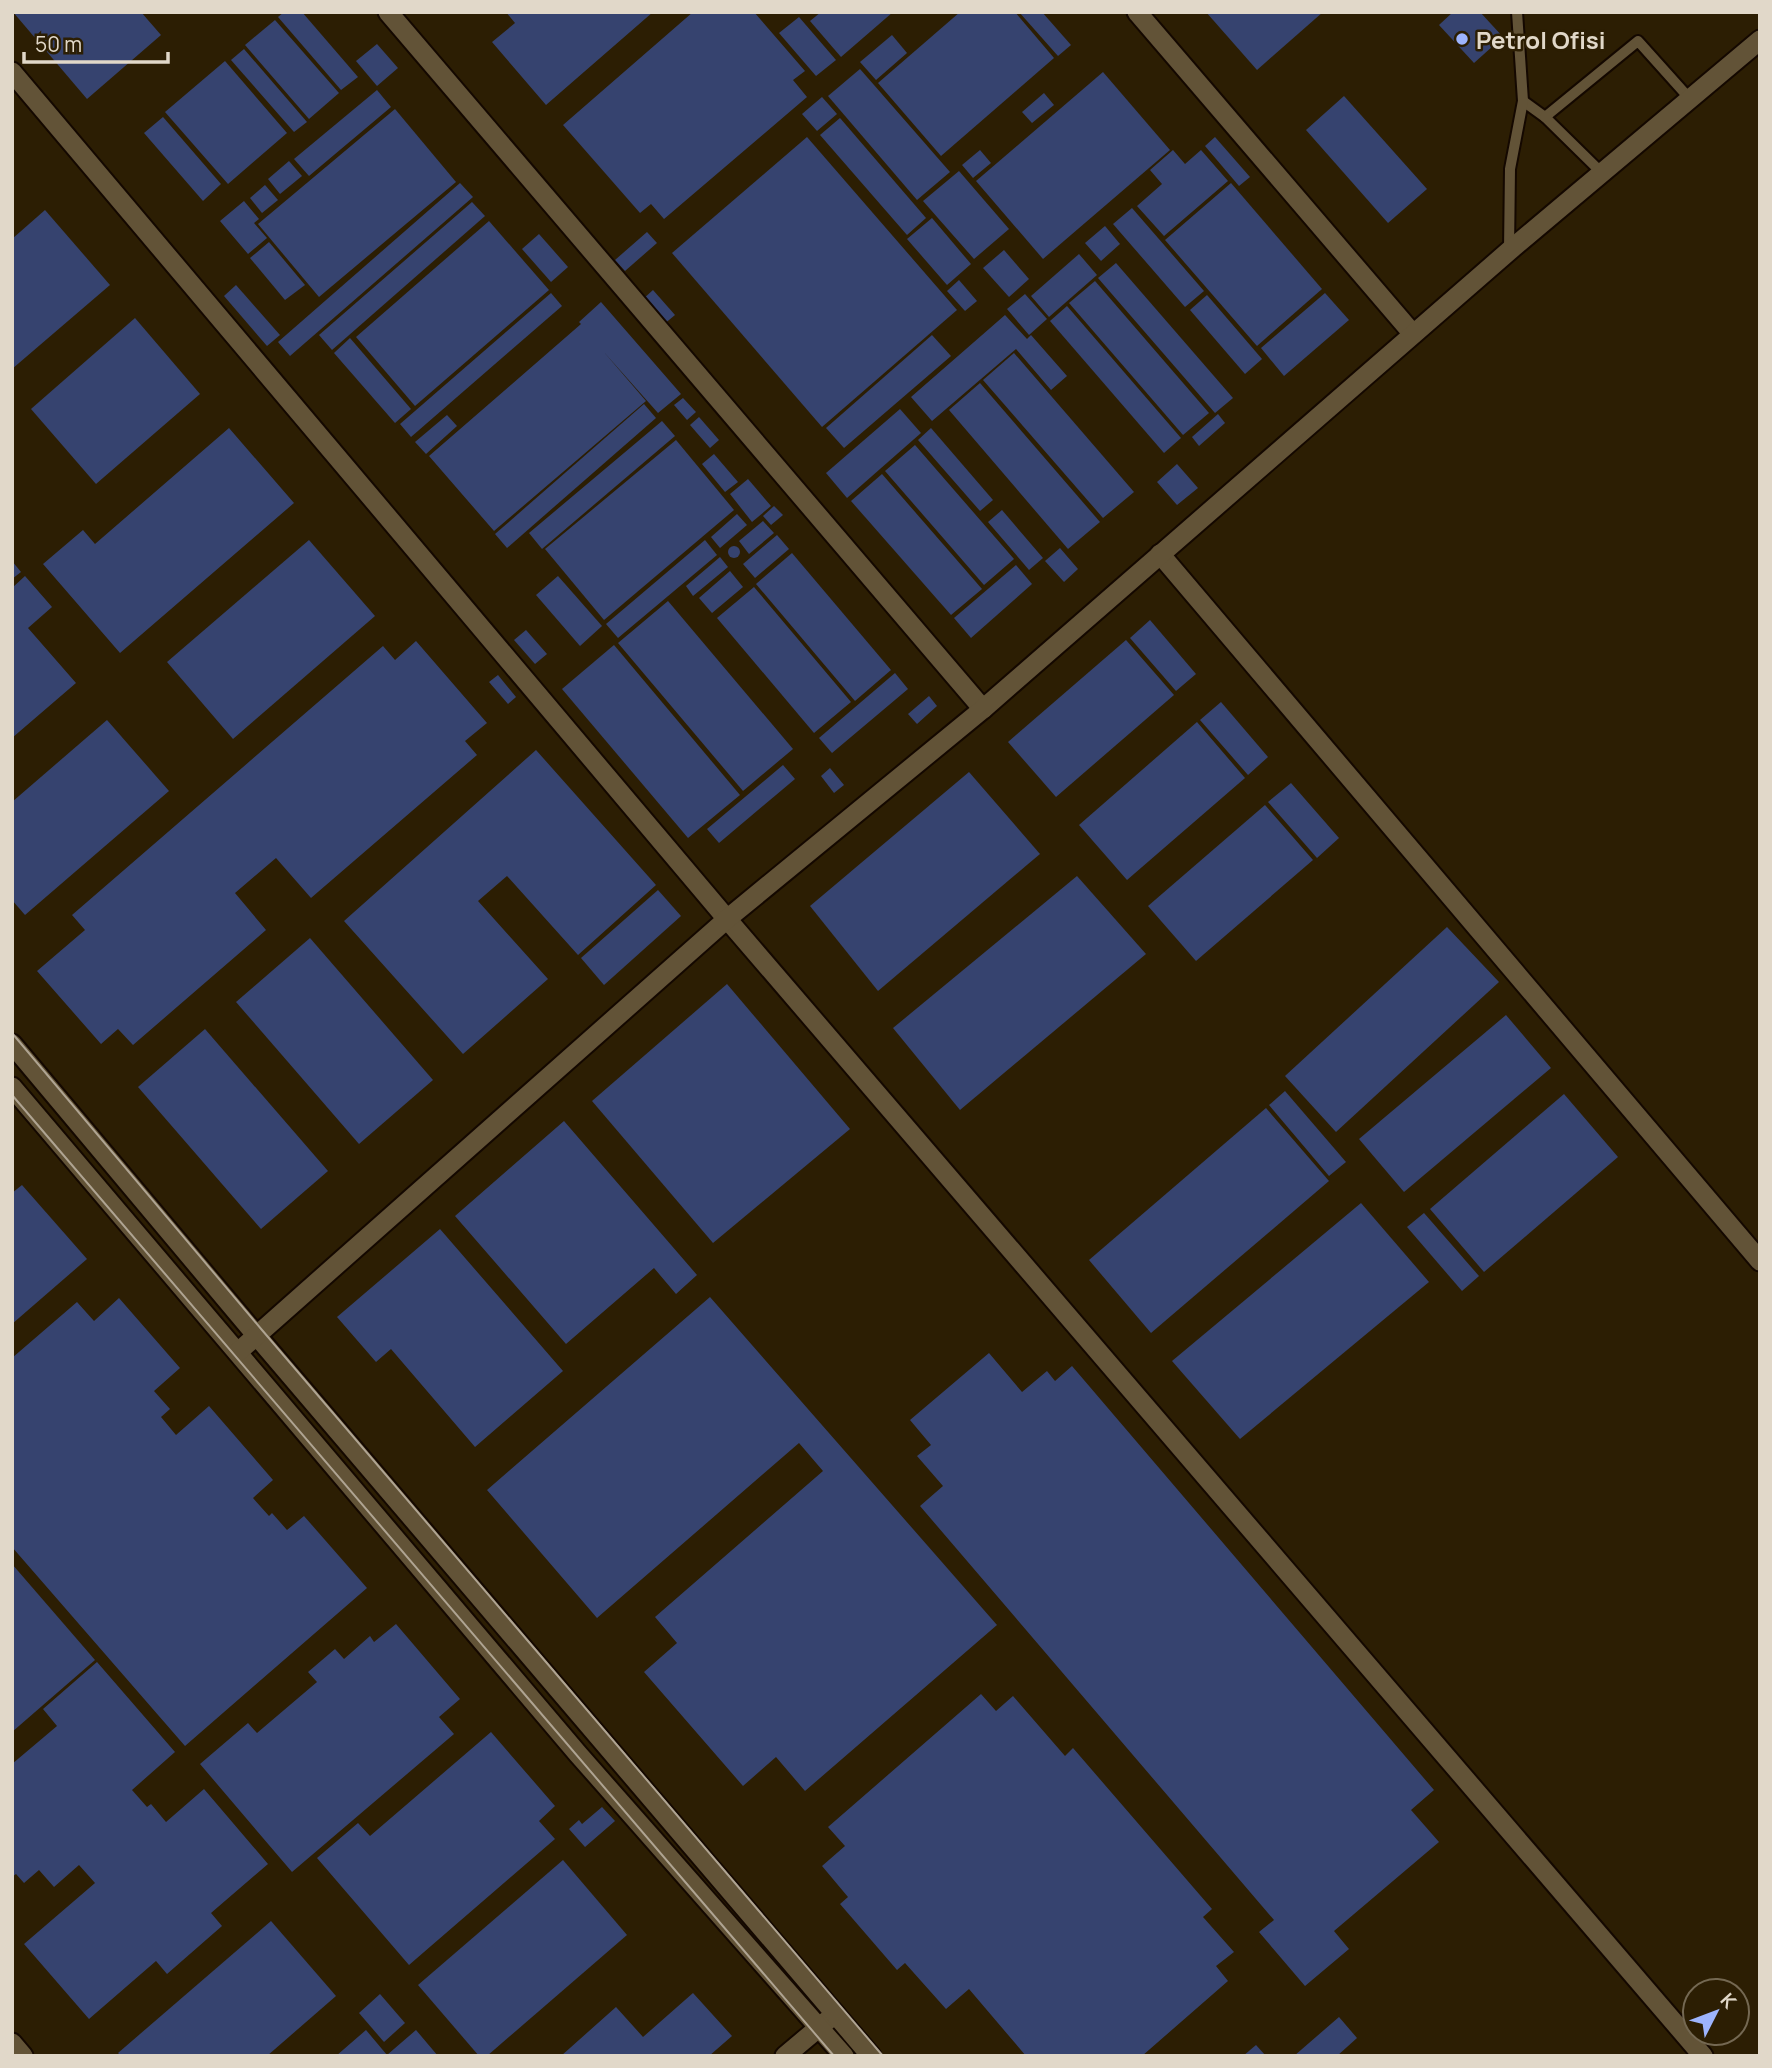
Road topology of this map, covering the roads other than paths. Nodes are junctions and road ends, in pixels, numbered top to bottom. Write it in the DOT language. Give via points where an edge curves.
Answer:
graph roads {
  1 [pos="388,12"];
  2 [pos="1137,12"];
  3 [pos="1517,12"];
  4 [pos="1760,40"];
  5 [pos="12,72"];
  6 [pos="1690,99"];
  7 [pos="1523,101"];
  8 [pos="1545,117"];
  9 [pos="1602,173"];
  10 [pos="1509,251"];
  11 [pos="1413,334"];
  12 [pos="1160,554"];
  13 [pos="983,709"];
  14 [pos="727,919"];
  15 [pos="12,1044"];
  16 [pos="12,1087"];
  17 [pos="1760,1261"];
  18 [pos="256,1335"];
  19 [pos="238,1352"];
  20 [pos="835,2014"];
  21 [pos="819,2027"];
  22 [pos="12,2043"];
  23 [pos="23,2056"];
  24 [pos="785,2056"];
  25 [pos="844,2056"];
  26 [pos="871,2056"];
  27 [pos="1703,2056"];
  1 -- 13 [label="street"];
  2 -- 11 [label="street"];
  3 -- 7 [label="lane"];
  4 -- 6 [label="street"];
  5 -- 14 [label="street"];
  6 -- 8 [label="lane" via="1638,41"];
  6 -- 9 [label="street"];
  7 -- 8 [label="lane"];
  7 -- 10 [label="lane" via="1510,170"];
  8 -- 9 [label="lane"];
  9 -- 10 [label="street"];
  10 -- 11 [label="street"];
  11 -- 12 [label="street"];
  12 -- 13 [label="street"];
  12 -- 17 [label="street"];
  13 -- 14 [label="street"];
  14 -- 18 [label="street"];
  14 -- 27 [label="street"];
  15 -- 18 [label="street"];
  16 -- 19 [label="street"];
  18 -- 19 [label="street"];
  18 -- 20 [label="street"];
  19 -- 21 [label="street" via="578,1754"];
  20 -- 21 [label="street"];
  20 -- 26 [label="street"];
  21 -- 24 [label="street"];
  21 -- 25 [label="street"];
  22 -- 23 [label="street"];
}
